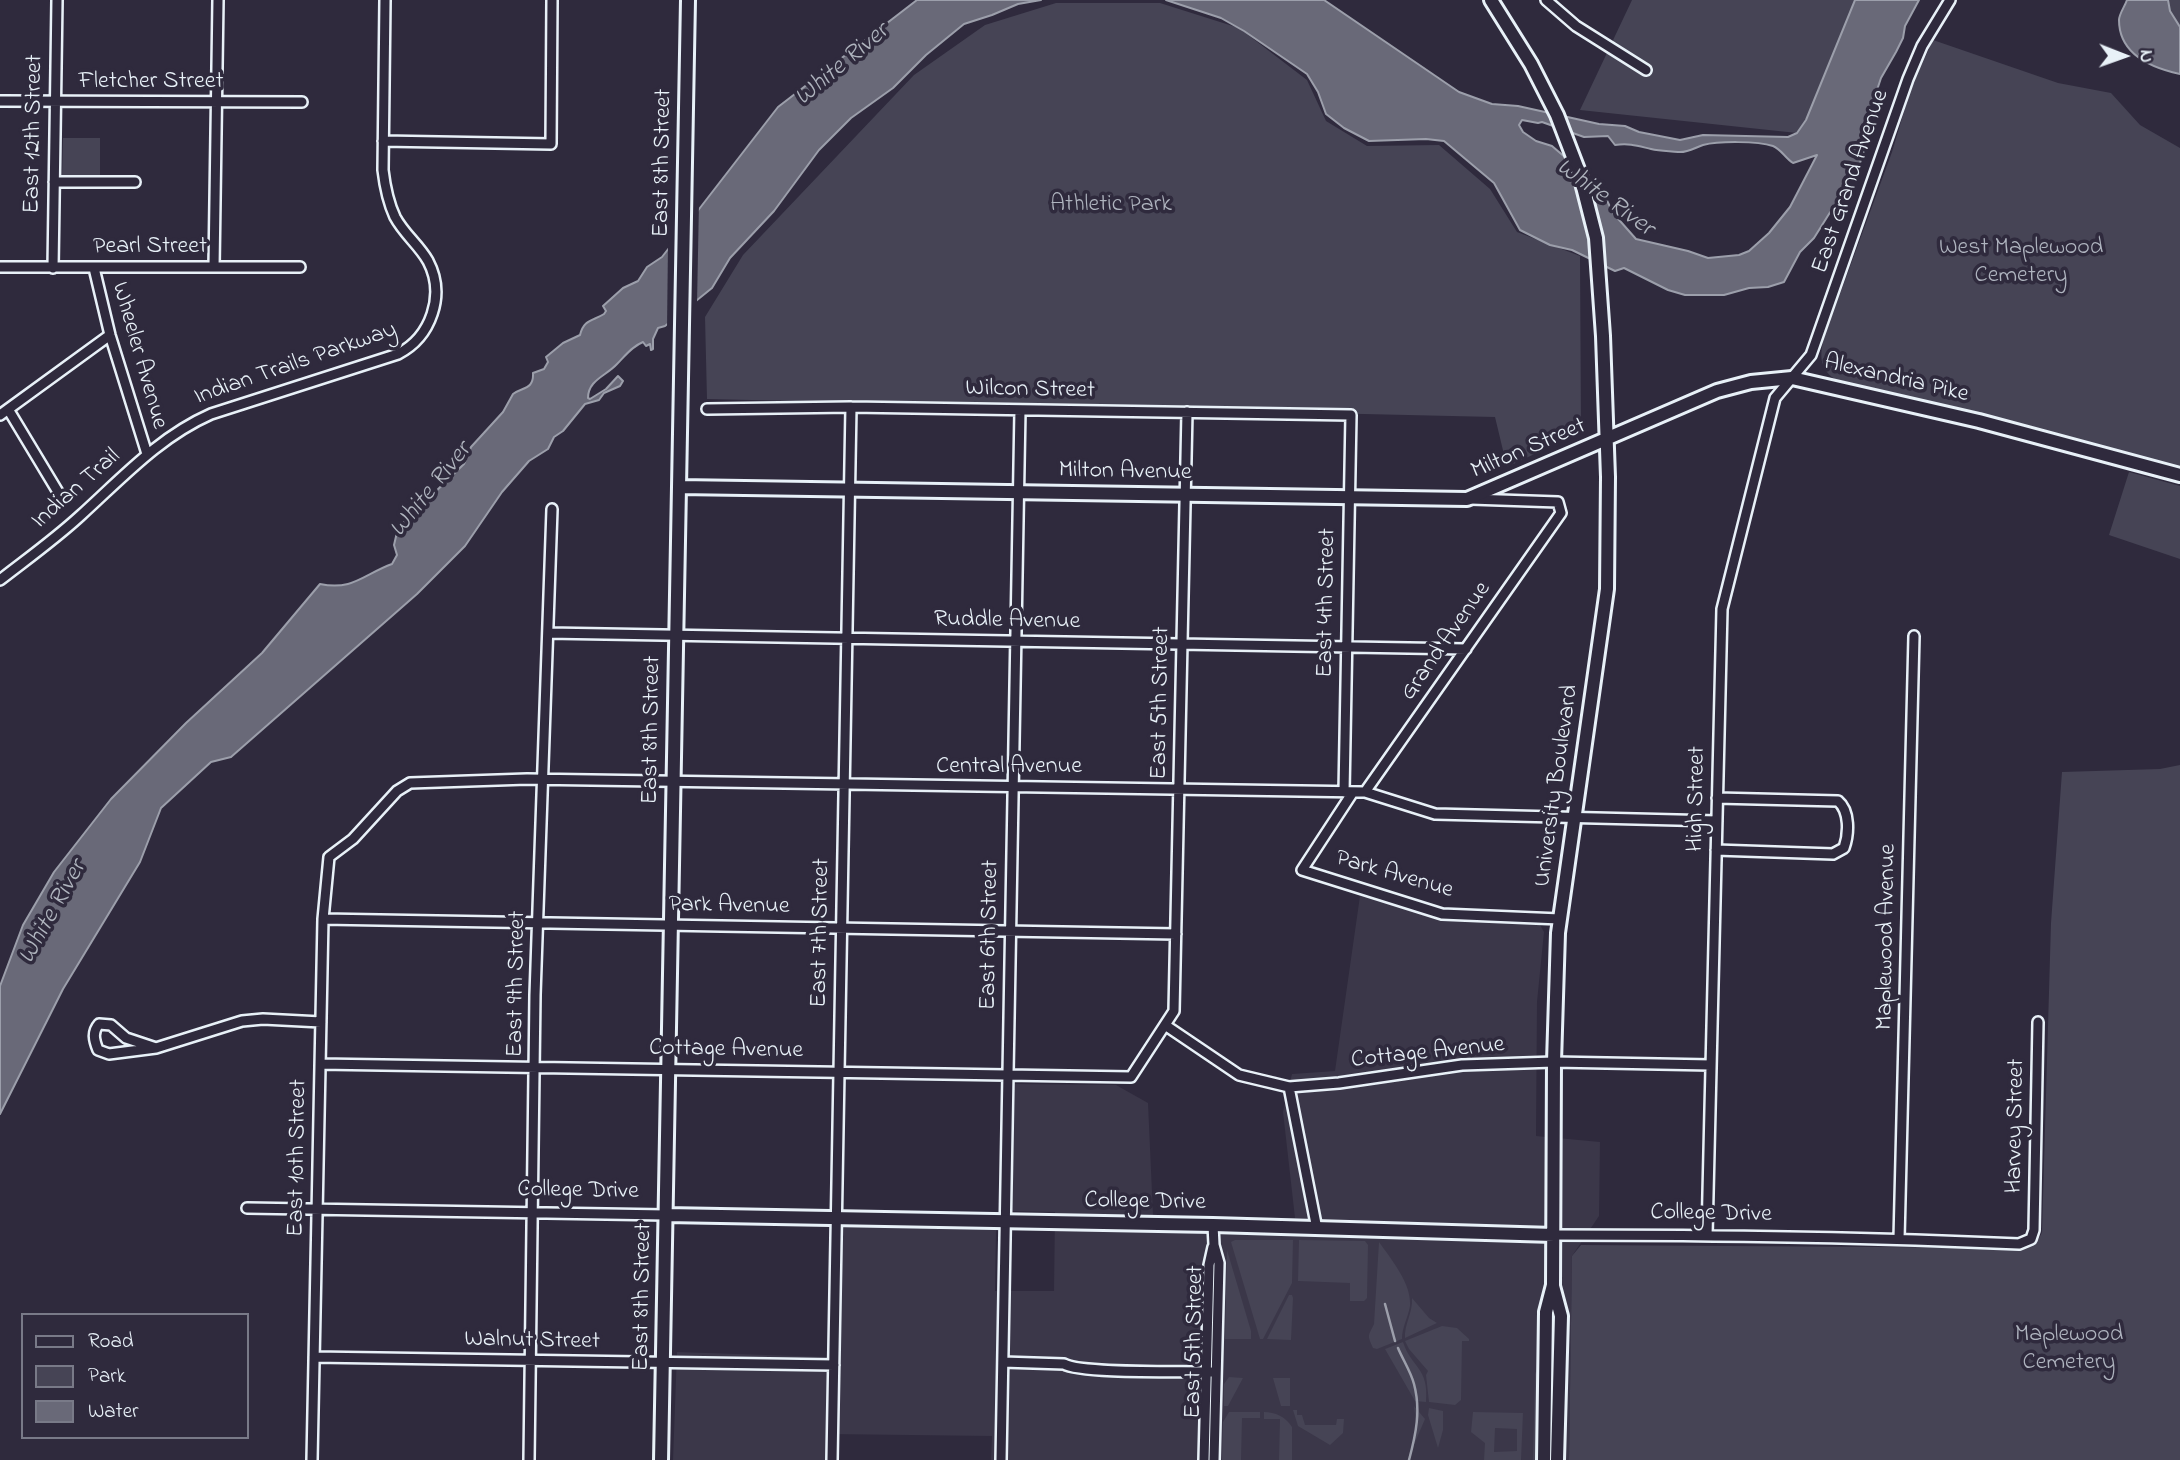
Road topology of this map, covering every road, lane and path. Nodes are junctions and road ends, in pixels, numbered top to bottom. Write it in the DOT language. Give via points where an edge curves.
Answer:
graph roads {
  1 [pos="57,0"];
  2 [pos="218,0"];
  3 [pos="386,0"];
  4 [pos="552,0"];
  5 [pos="688,0"];
  6 [pos="1546,0"];
  7 [pos="1950,0"];
  8 [pos="1496,2"];
  9 [pos="1646,71"];
  10 [pos="0,102"];
  11 [pos="216,102"];
  12 [pos="302,102"];
  13 [pos="55,103"];
  14 [pos="383,141"];
  15 [pos="54,182"];
  16 [pos="135,182"];
  17 [pos="0,267"];
  18 [pos="214,267"];
  19 [pos="52,268"];
  20 [pos="93,268"];
  21 [pos="300,268"];
  22 [pos="110,335"];
  23 [pos="1792,378"];
  24 [pos="851,407"];
  25 [pos="707,409"];
  26 [pos="1020,410"];
  27 [pos="4,412"];
  28 [pos="1187,412"];
  29 [pos="1351,415"];
  30 [pos="1607,439"];
  31 [pos="146,454"];
  32 [pos="2180,475"];
  33 [pos="679,487"];
  34 [pos="849,490"];
  35 [pos="1019,492"];
  36 [pos="1185,495"];
  37 [pos="61,497"];
  38 [pos="1350,497"];
  39 [pos="1467,499"];
  40 [pos="552,509"];
  41 [pos="1561,513"];
  42 [pos="0,580"];
  43 [pos="548,633"];
  44 [pos="676,635"];
  45 [pos="1914,636"];
  46 [pos="847,638"];
  47 [pos="1016,641"];
  48 [pos="1182,644"];
  49 [pos="1347,647"];
  50 [pos="1466,649"];
  51 [pos="542,779"];
  52 [pos="673,781"];
  53 [pos="844,785"];
  54 [pos="1013,787"];
  55 [pos="1179,788"];
  56 [pos="1348,792"];
  57 [pos="1365,792"];
  58 [pos="1717,798"];
  59 [pos="1575,816"];
  60 [pos="1717,821"];
  61 [pos="1716,850"];
  62 [pos="329,857"];
  63 [pos="323,919"];
  64 [pos="1560,919"];
  65 [pos="538,923"];
  66 [pos="671,925"];
  67 [pos="842,928"];
  68 [pos="1011,930"];
  69 [pos="1176,934"];
  70 [pos="321,1022"];
  71 [pos="2038,1022"];
  72 [pos="1165,1025"];
  73 [pos="156,1048"];
  74 [pos="1554,1062"];
  75 [pos="320,1064"];
  76 [pos="1711,1065"];
  77 [pos="536,1068"];
  78 [pos="668,1069"];
  79 [pos="839,1072"];
  80 [pos="1008,1075"];
  81 [pos="1289,1087"];
  82 [pos="247,1208"];
  83 [pos="317,1209"];
  84 [pos="534,1213"];
  85 [pos="666,1215"];
  86 [pos="837,1218"];
  87 [pos="1005,1221"];
  88 [pos="1213,1225"];
  89 [pos="1317,1229"];
  90 [pos="2034,1230"];
  91 [pos="1554,1235"];
  92 [pos="1707,1235"];
  93 [pos="1899,1239"];
  94 [pos="1553,1285"];
  95 [pos="1546,1351"];
  96 [pos="1560,1352"];
  97 [pos="314,1357"];
  98 [pos="530,1361"];
  99 [pos="1003,1362"];
  100 [pos="664,1363"];
  101 [pos="834,1365"];
  102 [pos="1211,1372"];
  103 [pos="312,1460"];
  104 [pos="529,1460"];
  105 [pos="661,1460"];
  106 [pos="832,1460"];
  107 [pos="1001,1460"];
  108 [pos="1204,1460"];
  109 [pos="1214,1460"];
  110 [pos="1544,1460"];
  111 [pos="1557,1460"];
  1 -- 13 [label="street, East 12th Street"];
  2 -- 11 [label="street"];
  3 -- 14 [label="street, Indian Trails Parkway"];
  4 -- 14 [label="street" via="551,144"];
  5 -- 33 [label="main road, East 8th Street"];
  6 -- 9 [label="street" via="1576,26"];
  7 -- 23 [label="street, East Grand Avenue" via="1908,79 1811,355"];
  8 -- 30 [label="main road, University Boulevard" via="1557,115 1580,175 1596,238"];
  10 -- 13 [label="street, Fletcher Street"];
  11 -- 12 [label="street, Fletcher Street"];
  11 -- 13 [label="street, Fletcher Street"];
  11 -- 18 [label="street"];
  13 -- 15 [label="street, East 12th Street"];
  14 -- 31 [label="street, Indian Trails Parkway" via="388,200 396,219 427,260 435,283 435,304 420,337 398,354 211,414"];
  15 -- 16 [label="street"];
  15 -- 19 [label="street, East 12th Street"];
  17 -- 19 [label="street, Pearl Street"];
  18 -- 20 [label="street, Pearl Street"];
  18 -- 21 [label="street, Pearl Street"];
  19 -- 20 [label="street, Pearl Street"];
  20 -- 22 [label="street, Wheeler Avenue"];
  22 -- 27 [label="street"];
  22 -- 31 [label="street, Wheeler Avenue"];
  23 -- 30 [label="main road, Alexandria Pike" via="1717,391"];
  23 -- 32 [label="main road, Alexandria Pike" via="1979,421"];
  23 -- 58 [label="street, High Street" via="1775,398 1722,609"];
  24 -- 25 [label="street, Wilcon Street"];
  24 -- 26 [label="street, Wilcon Street"];
  24 -- 34 [label="street, East 7th Street"];
  26 -- 28 [label="street, Wilcon Street"];
  26 -- 35 [label="street, East 6th Street"];
  27 -- 37 [label="street"];
  28 -- 29 [label="street, Wilcon Street"];
  28 -- 36 [label="street, East 5th Street"];
  29 -- 38 [label="street, East 4th Street"];
  30 -- 39 [label="main road, Milton Street"];
  30 -- 59 [label="main road, University Boulevard" via="1607,589"];
  31 -- 42 [label="street, Indian Trail"];
  33 -- 34 [label="main road, Milton Avenue"];
  33 -- 44 [label="main road, East 8th Street"];
  34 -- 35 [label="main road, Milton Avenue"];
  34 -- 46 [label="street, East 7th Street"];
  35 -- 36 [label="main road, Milton Avenue"];
  35 -- 47 [label="street, East 6th Street"];
  36 -- 38 [label="main road, Milton Avenue"];
  36 -- 48 [label="street, East 5th Street"];
  38 -- 39 [label="main road, Milton Avenue"];
  38 -- 49 [label="street, East 4th Street"];
  39 -- 41 [label="street, Milton Avenue" via="1558,502"];
  40 -- 43 [label="street, East 9th Street"];
  41 -- 50 [label="street, Grand Avenue"];
  43 -- 44 [label="street, Ruddle Avenue"];
  43 -- 51 [label="street, East 9th Street"];
  44 -- 46 [label="street, Ruddle Avenue"];
  44 -- 52 [label="main road, East 8th Street"];
  45 -- 93 [label="street, Maplewood Avenue"];
  46 -- 47 [label="street, Ruddle Avenue"];
  46 -- 53 [label="street, East 7th Street"];
  47 -- 48 [label="street, Ruddle Avenue"];
  47 -- 54 [label="street, East 6th Street"];
  48 -- 49 [label="street, Ruddle Avenue"];
  48 -- 55 [label="street, East 5th Street"];
  49 -- 50 [label="street, Ruddle Avenue"];
  49 -- 56 [label="street, East 4th Street"];
  50 -- 57 [label="street, Grand Avenue"];
  51 -- 52 [label="street, Central Avenue"];
  51 -- 62 [label="street, Central Avenue" via="410,783 397,791 354,839"];
  51 -- 65 [label="street, East 9th Street"];
  52 -- 53 [label="street, Central Avenue"];
  52 -- 66 [label="main road, East 8th Street"];
  53 -- 54 [label="street, Central Avenue"];
  53 -- 67 [label="street, East 7th Street"];
  54 -- 55 [label="street, Central Avenue"];
  54 -- 68 [label="street, East 6th Street"];
  55 -- 56 [label="street, Central Avenue"];
  55 -- 69 [label="street, East 5th Street"];
  56 -- 57 [label="street, Central Avenue"];
  56 -- 64 [label="street, Park Avenue" via="1302,870 1442,914"];
  57 -- 59 [label="street, Central Avenue" via="1435,814"];
  58 -- 60 [label="street, High Street"];
  58 -- 61 [label="street" via="1838,801 1846,814 1846,842 1833,854"];
  59 -- 60 [label="street, Central Avenue"];
  59 -- 64 [label="main road, University Boulevard"];
  60 -- 61 [label="street, High Street"];
  61 -- 76 [label="street, High Street"];
  62 -- 63 [label="street, East 10th Street"];
  63 -- 65 [label="street, Park Avenue"];
  63 -- 70 [label="street, East 10th Street"];
  64 -- 74 [label="main road, University Boulevard"];
  65 -- 66 [label="street, Park Avenue"];
  65 -- 77 [label="street, East 9th Street"];
  66 -- 67 [label="street, Park Avenue"];
  66 -- 78 [label="main road, East 8th Street"];
  67 -- 68 [label="street, Park Avenue"];
  67 -- 79 [label="street, East 7th Street"];
  68 -- 69 [label="street, Park Avenue"];
  68 -- 80 [label="street, East 6th Street"];
  69 -- 72 [label="street, East 5th Street" via="1174,1011"];
  70 -- 73 [label="street" via="242,1021"];
  70 -- 75 [label="street, East 10th Street"];
  71 -- 90 [label="street, Harvey Street"];
  72 -- 80 [label="street, Cottage Avenue" via="1132,1077"];
  72 -- 81 [label="street, Cottage Avenue" via="1240,1075"];
  73 -- 73 [label="street" via="126,1038 111,1025 99,1024 95,1030 98,1050 109,1054"];
  74 -- 76 [label="street, Cottage Avenue"];
  74 -- 81 [label="street, Cottage Avenue" via="1461,1065"];
  74 -- 91 [label="main road, University Boulevard"];
  75 -- 77 [label="street, Cottage Avenue"];
  75 -- 83 [label="street, East 10th Street"];
  76 -- 92 [label="street, High Street"];
  77 -- 78 [label="street, Cottage Avenue"];
  77 -- 84 [label="street, East 9th Street"];
  78 -- 79 [label="street, Cottage Avenue"];
  78 -- 85 [label="main road, East 8th Street"];
  79 -- 80 [label="street, Cottage Avenue"];
  79 -- 86 [label="street, East 7th Street"];
  80 -- 87 [label="street, East 6th Street"];
  81 -- 89 [label="street"];
  82 -- 83 [label="street, College Drive"];
  83 -- 84 [label="street, College Drive"];
  83 -- 97 [label="street, East 10th Street"];
  84 -- 85 [label="street, College Drive"];
  84 -- 98 [label="street, East 9th Street"];
  85 -- 86 [label="main road, College Drive"];
  85 -- 100 [label="main road, East 8th Street"];
  86 -- 87 [label="main road, College Drive"];
  86 -- 101 [label="street, East 7th Street"];
  87 -- 88 [label="main road, College Drive"];
  87 -- 99 [label="street, East 6th Street"];
  88 -- 89 [label="main road, College Drive"];
  88 -- 102 [label="street, East 5th Street" via="1219,1263"];
  89 -- 91 [label="main road, College Drive"];
  90 -- 93 [label="street, College Drive" via="2031,1239 2019,1244"];
  91 -- 92 [label="street, College Drive"];
  91 -- 94 [label="main road, University Boulevard"];
  92 -- 93 [label="street, College Drive"];
  94 -- 95 [label="main road, University Boulevard" via="1546,1312"];
  94 -- 96 [label="main road, University Boulevard" via="1561,1316"];
  95 -- 96 [label="street"];
  95 -- 110 [label="main road, University Boulevard"];
  96 -- 111 [label="main road, University Boulevard"];
  97 -- 98 [label="street, Walnut Street"];
  97 -- 103 [label="street, East 10th Street"];
  98 -- 100 [label="street, Walnut Street"];
  98 -- 104 [label="street, East 9th Street"];
  99 -- 102 [label="street"];
  99 -- 107 [label="street, East 6th Street"];
  100 -- 101 [label="street, Walnut Street"];
  100 -- 105 [label="main road, East 8th Street"];
  101 -- 106 [label="street, East 7th Street"];
  102 -- 108 [label="street"];
  102 -- 109 [label="street, East 5th Street"];
}
